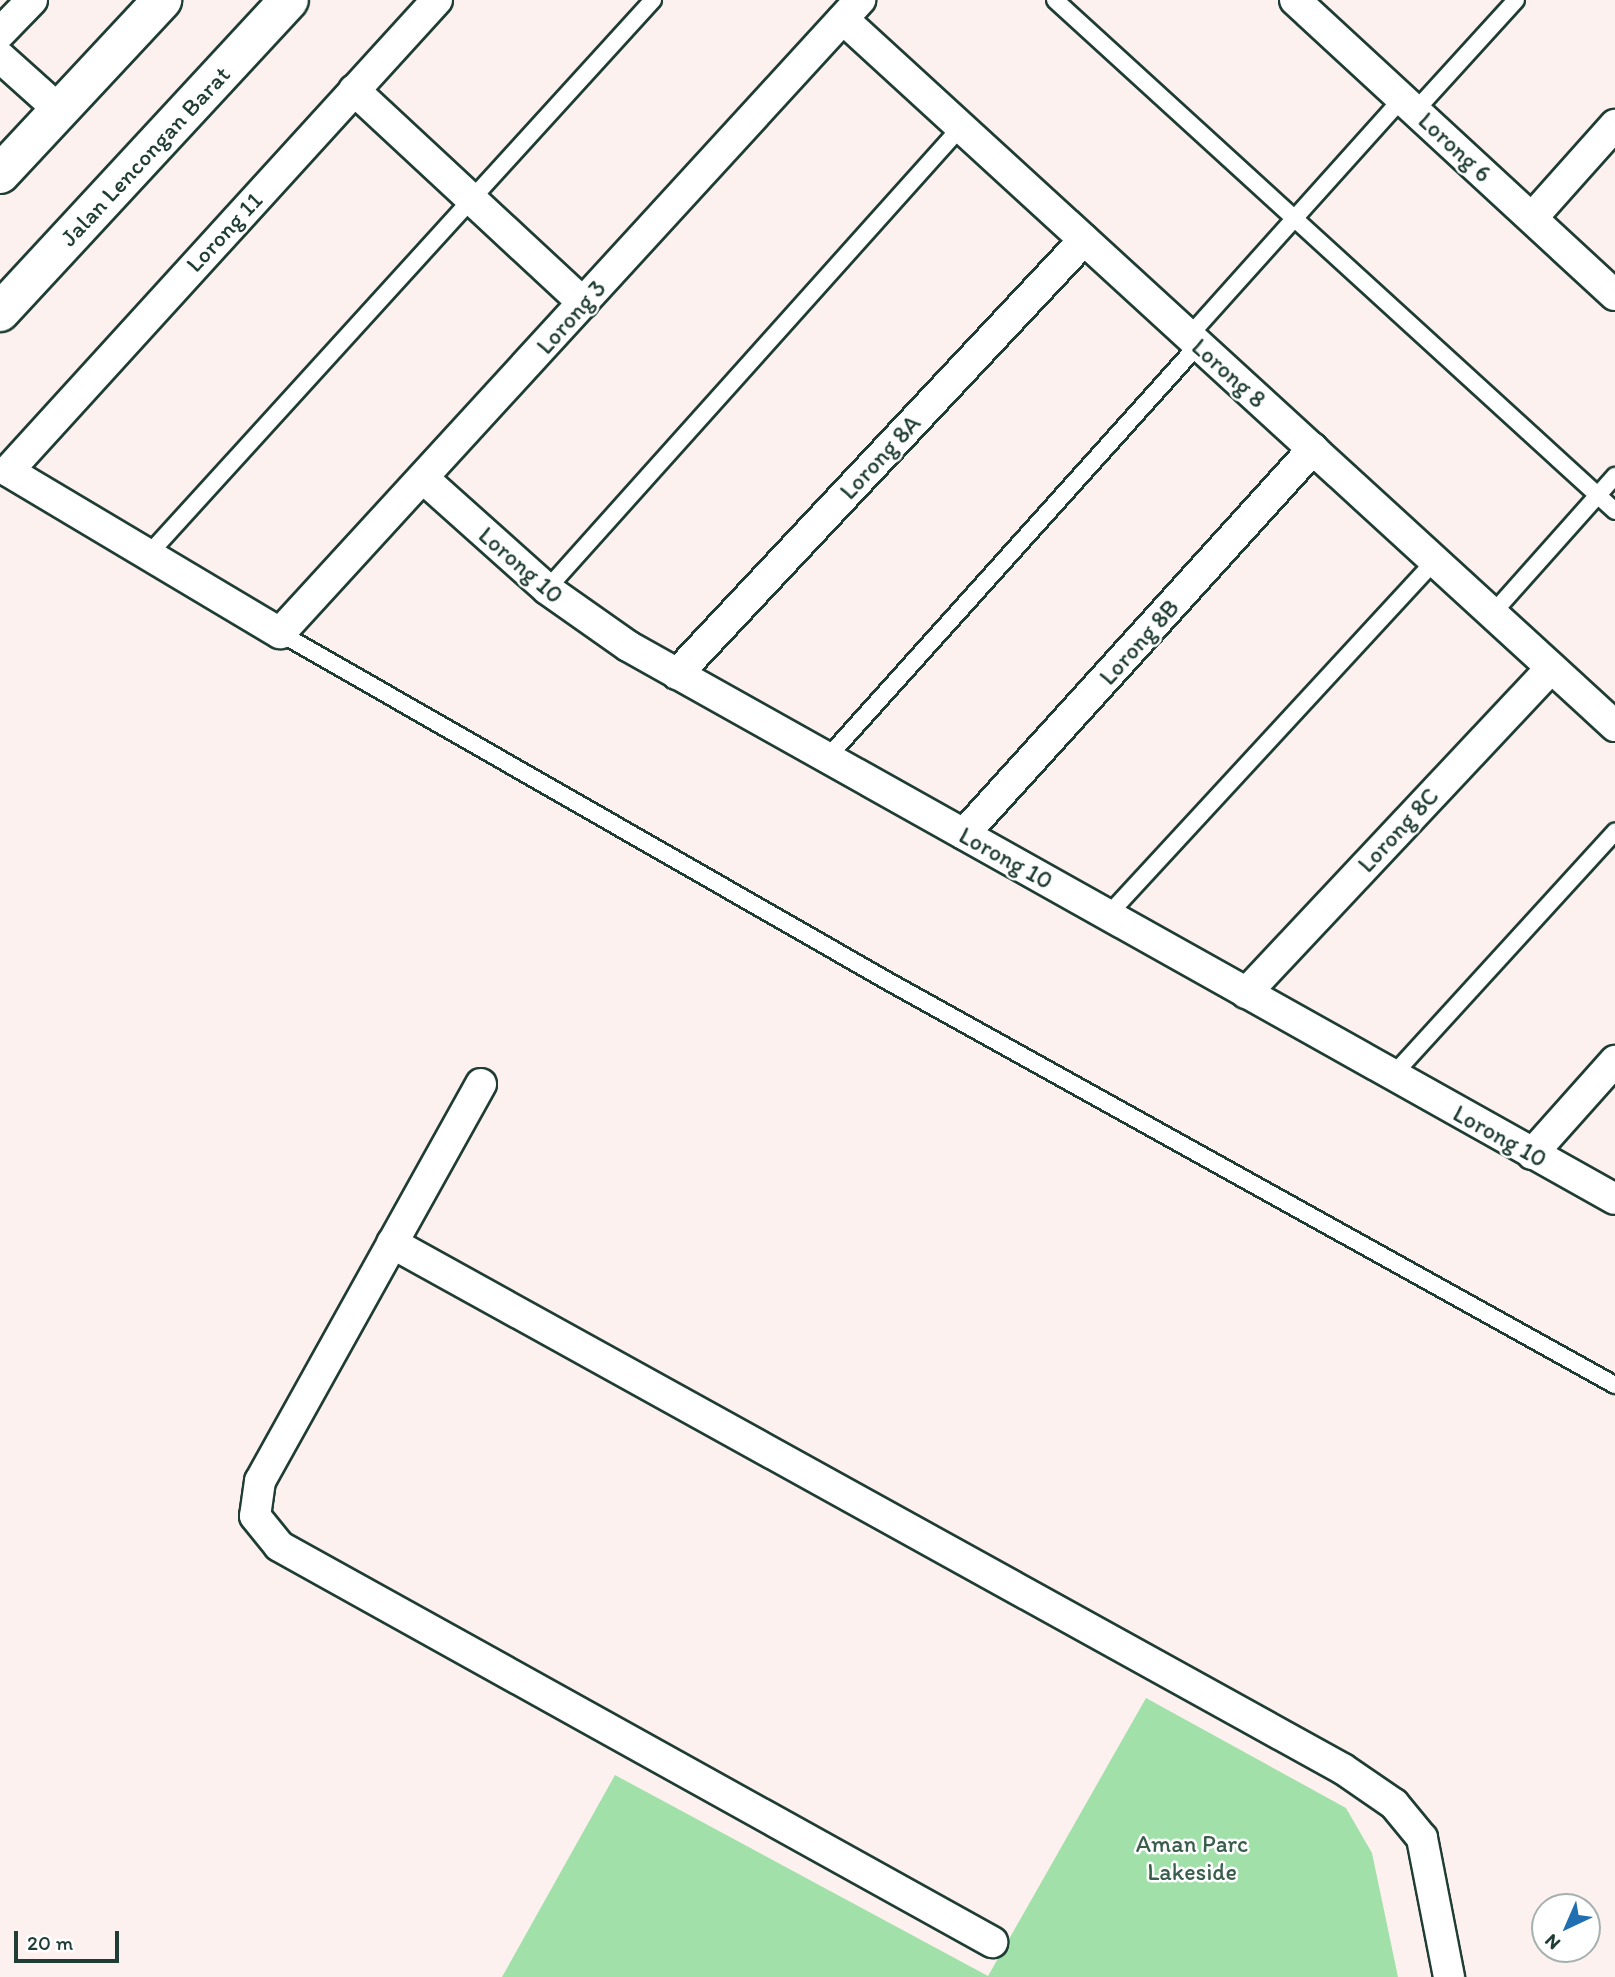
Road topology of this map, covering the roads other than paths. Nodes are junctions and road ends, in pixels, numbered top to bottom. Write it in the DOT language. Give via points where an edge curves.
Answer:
graph roads {
  1 [pos="162,0"];
  2 [pos="289,0"];
  3 [pos="437,0"];
  4 [pos="653,0"];
  5 [pos="1055,0"];
  6 [pos="1295,0"];
  7 [pos="1516,0"];
  8 [pos="29,1"];
  9 [pos="852,10"];
  10 [pos="0,33"];
  11 [pos="0,57"];
  12 [pos="354,90"];
  13 [pos="1409,105"];
  14 [pos="59,110"];
  15 [pos="1615,125"];
  16 [pos="961,127"];
  17 [pos="0,174"];
  18 [pos="472,198"];
  19 [pos="1532,218"];
  20 [pos="1296,219"];
  21 [pos="1084,240"];
  22 [pos="1615,295"];
  23 [pos="583,303"];
  24 [pos="0,312"];
  25 [pos="1194,340"];
  26 [pos="1313,449"];
  27 [pos="1615,476"];
  28 [pos="424,478"];
  29 [pos="1598,495"];
  30 [pos="1615,511"];
  31 [pos="147,556"];
  32 [pos="1435,561"];
  33 [pos="547,589"];
  34 [pos="1492,614"];
  35 [pos="280,633"];
  36 [pos="1551,668"];
  37 [pos="677,674"];
  38 [pos="1615,726"];
  39 [pos="827,758"];
  40 [pos="1615,832"];
  41 [pos="964,834"];
  42 [pos="1108,915"];
  43 [pos="1246,993"];
  44 [pos="1615,1061"];
  45 [pos="1392,1076"];
  46 [pos="481,1084"];
  47 [pos="1532,1154"];
  48 [pos="1615,1199"];
  49 [pos="392,1243"];
  50 [pos="1615,1384"];
  51 [pos="992,1942"];
  52 [pos="1449,1977"];
  1 -- 14 [label="highway"];
  2 -- 24 [label="highway, Jalan Lencongan Barat"];
  3 -- 12 [label="street, Lorong 11"];
  4 -- 18 [label="lane"];
  5 -- 20 [label="lane"];
  6 -- 13 [label="street, Lorong 6"];
  7 -- 13 [label="lane"];
  8 -- 10 [label="street"];
  9 -- 16 [label="street, Lorong 8"];
  9 -- 23 [label="street, Lorong 3"];
  11 -- 14 [label="street"];
  12 -- 18 [label="street"];
  12 -- 31 [label="street, Lorong 11" via="11,463 12,478"];
  13 -- 19 [label="street, Lorong 6"];
  13 -- 20 [label="lane"];
  14 -- 17 [label="highway"];
  15 -- 19 [label="street"];
  16 -- 21 [label="street, Lorong 8"];
  16 -- 33 [label="lane"];
  18 -- 23 [label="street"];
  18 -- 31 [label="lane"];
  19 -- 22 [label="street, Lorong 6"];
  20 -- 25 [label="lane"];
  20 -- 29 [label="lane"];
  21 -- 25 [label="street, Lorong 8"];
  21 -- 37 [label="street, Lorong 8A"];
  23 -- 28 [label="street, Lorong 3"];
  25 -- 26 [label="street, Lorong 8"];
  25 -- 39 [label="lane"];
  26 -- 32 [label="street, Lorong 8"];
  26 -- 41 [label="street, Lorong 8B"];
  27 -- 29 [label="lane"];
  28 -- 33 [label="street, Lorong 10"];
  28 -- 35 [label="street, Lorong 3"];
  29 -- 30 [label="lane"];
  29 -- 34 [label="lane"];
  31 -- 35 [label="street"];
  32 -- 34 [label="street, Lorong 8"];
  32 -- 42 [label="lane"];
  33 -- 37 [label="street, Lorong 10"];
  34 -- 36 [label="street, Lorong 8"];
  35 -- 50 [label="lane" via="893,985"];
  36 -- 38 [label="street, Lorong 8"];
  36 -- 43 [label="street, Lorong 8C"];
  37 -- 39 [label="street, Lorong 10"];
  39 -- 41 [label="street, Lorong 10"];
  40 -- 45 [label="lane"];
  41 -- 42 [label="street, Lorong 10"];
  42 -- 43 [label="street, Lorong 10"];
  43 -- 45 [label="street, Lorong 10"];
  44 -- 47 [label="street"];
  45 -- 47 [label="street, Lorong 10"];
  46 -- 49 [label="street"];
  47 -- 48 [label="street, Lorong 10"];
  49 -- 51 [label="street" via="260,1481 254,1516 279,1546"];
  49 -- 52 [label="street" via="1343,1769 1394,1804 1422,1838"];
}
